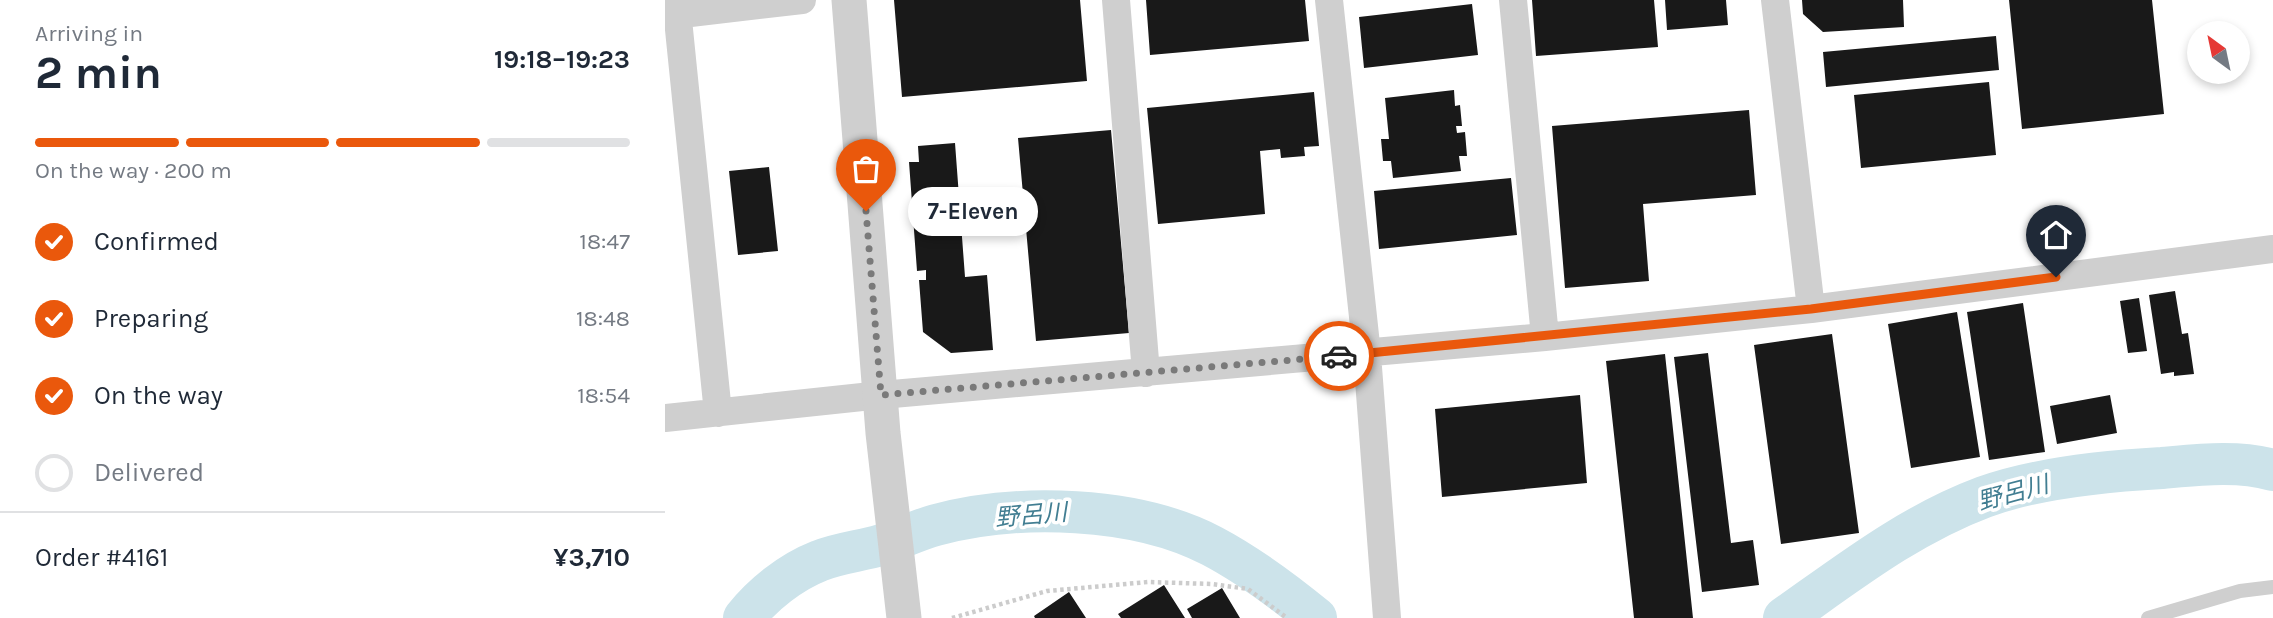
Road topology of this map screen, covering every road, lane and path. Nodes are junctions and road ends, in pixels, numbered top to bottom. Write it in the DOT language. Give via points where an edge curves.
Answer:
graph roads {
  1 [pos="802,0"];
  2 [pos="849,0"];
  3 [pos="1115,0"];
  4 [pos="1329,0"];
  5 [pos="1513,0"];
  6 [pos="1775,0"];
  7 [pos="673,10"];
  8 [pos="2273,249"];
  9 [pos="1811,309"];
  10 [pos="1545,337"];
  11 [pos="1367,354"];
  12 [pos="1146,373"];
  13 [pos="881,395"];
  14 [pos="717,413"];
  15 [pos="665,418"];
  16 [pos="2273,587"];
  17 [pos="904,618"];
  18 [pos="951,618"];
  19 [pos="1287,618"];
  20 [pos="1387,618"];
  21 [pos="2148,618"];
  1 -- 7 [label="street"];
  2 -- 13 [label="street"];
  3 -- 12 [label="street"];
  4 -- 11 [label="street"];
  5 -- 10 [label="street"];
  6 -- 9 [label="street"];
  7 -- 14 [label="street"];
  8 -- 9 [label="street"];
  9 -- 10 [label="street"];
  10 -- 11 [label="street"];
  11 -- 12 [label="street"];
  11 -- 20 [label="street"];
  12 -- 13 [label="street"];
  13 -- 14 [label="street"];
  13 -- 17 [label="street"];
  14 -- 15 [label="street"];
  16 -- 21 [label="lane" via="2240,591"];
  18 -- 19 [label="path" via="1047,591 1148,582 1248,589"];
}
